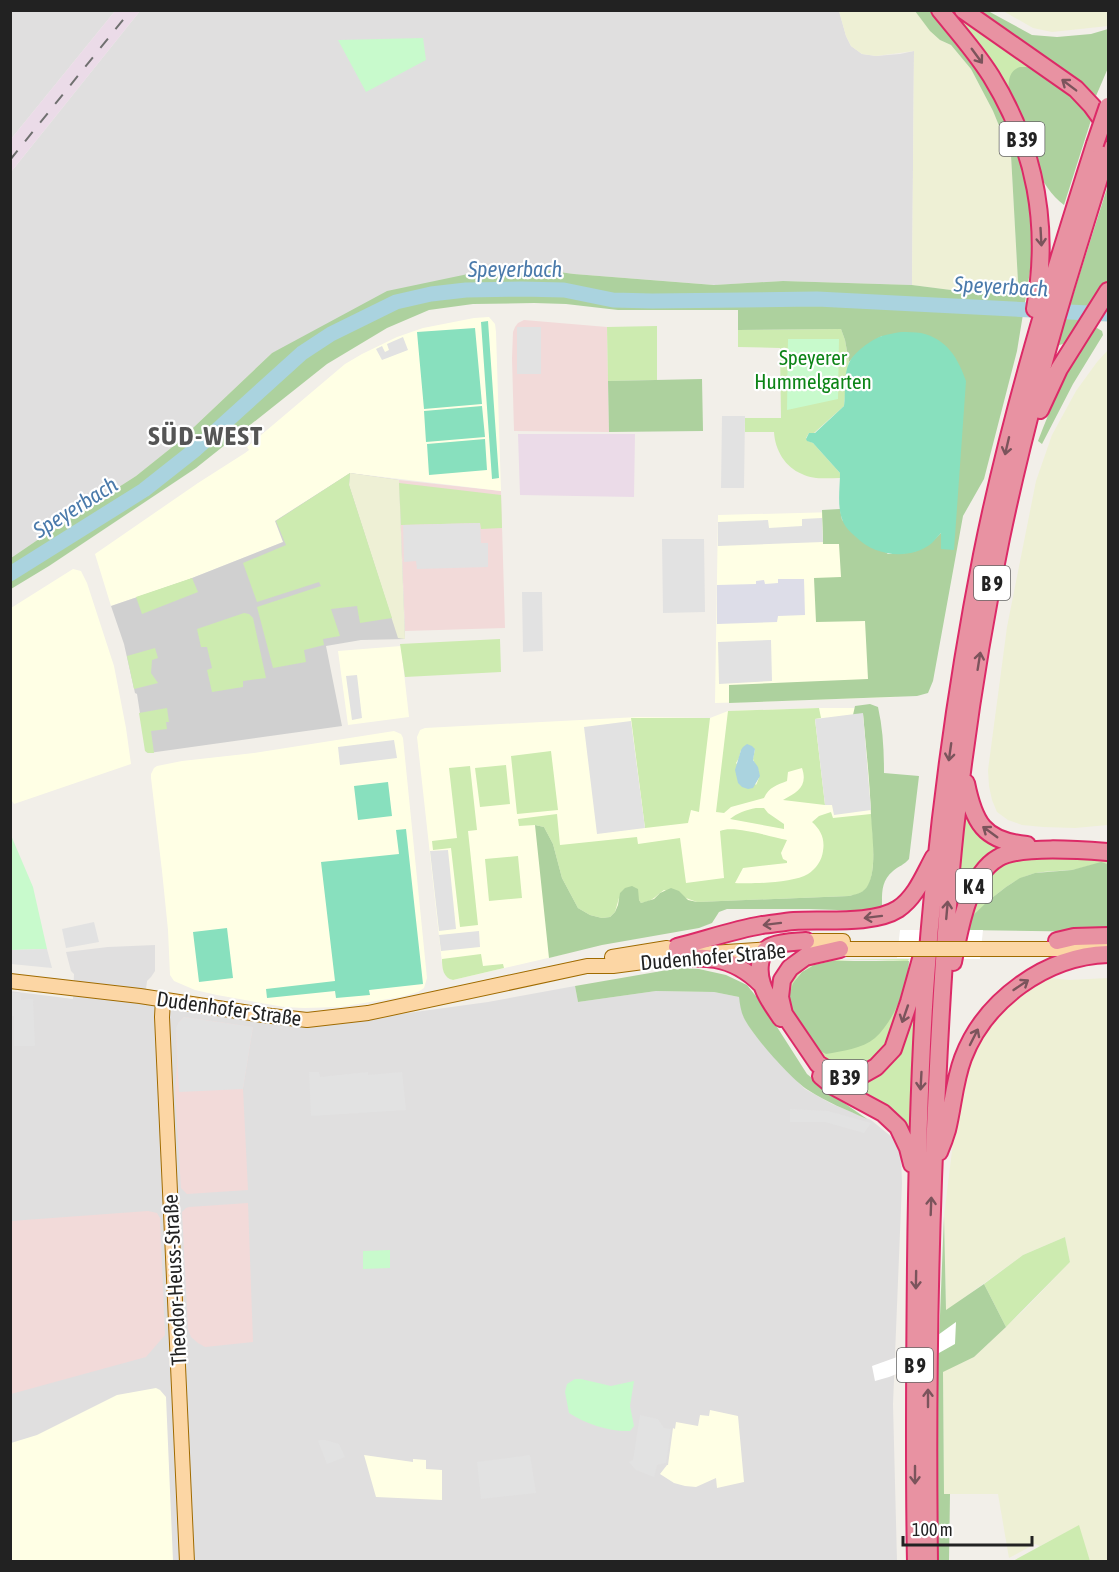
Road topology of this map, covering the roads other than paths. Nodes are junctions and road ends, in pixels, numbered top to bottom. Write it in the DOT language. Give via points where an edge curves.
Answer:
graph roads {
  1 [pos="940,10"];
  2 [pos="963,10"];
  3 [pos="1108,106"];
  4 [pos="1108,128"];
  5 [pos="1102,147"];
  6 [pos="1050,292"];
  7 [pos="1106,296"];
  8 [pos="1039,336"];
  9 [pos="1021,389"];
  10 [pos="1021,449"];
  11 [pos="963,772"];
  12 [pos="1108,846"];
  13 [pos="938,848"];
  14 [pos="1108,852"];
  15 [pos="932,918"];
  16 [pos="1108,936"];
  17 [pos="806,941"];
  18 [pos="1057,941"];
  19 [pos="1108,941"];
  20 [pos="899,945"];
  21 [pos="981,945"];
  22 [pos="767,949"];
  23 [pos="840,949"];
  24 [pos="1108,949"];
  25 [pos="677,952"];
  26 [pos="1108,954"];
  27 [pos="10,981"];
  28 [pos="761,984"];
  29 [pos="163,999"];
  30 [pos="939,1031"];
  31 [pos="932,1173"];
  32 [pos="917,1183"];
  33 [pos="187,1562"];
  34 [pos="916,1562"];
  35 [pos="929,1562"];
  1 -- 6 [label="highway, B 39, one-way" via="990,75 1016,124 1033,172 1042,261"];
  4 -- 2 [label="highway, one-way" via="1076,89"];
  3 -- 5 [label="highway, B 9, bridge"];
  5 -- 6 [label="highway, B 9"];
  5 -- 6 [label="highway, B 9" via="1103,166"];
  6 -- 8 [label="highway, B 39"];
  6 -- 8 [label="highway, B 9"];
  7 -- 10 [label="highway" via="1059,369"];
  8 -- 9 [label="highway, B 39"];
  8 -- 10 [label="highway, B 9"];
  9 -- 13 [label="highway, B 9, one-way" via="971,616"];
  11 -- 10 [label="highway, B 9, one-way" via="985,620"];
  12 -- 11 [label="highway, one-way" via="1014,844 991,835 975,816"];
  30 -- 11 [label="highway, B 9, one-way" via="949,888"];
  13 -- 15 [label="highway, B 9"];
  13 -- 25 [label="highway, K 4, one-way" via="918,888 898,909 884,916 760,926"];
  14 -- 30 [label="highway, K 4" via="1015,851 989,865 973,888 964,914"];
  15 -- 23 [label="highway, B 39, one-way" via="893,1048 876,1067 860,1076 840,1077 818,1064 784,1014 780,997 782,980 790,968 805,957"];
  15 -- 32 [label="highway, B 9, one-way"];
  16 -- 18 [label="highway"];
  17 -- 20 [label="main road, B 39"];
  17 -- 22 [label="highway"];
  17 -- 25 [label="main road, Dudenhofer Straße / K 4" via="736,943"];
  18 -- 19 [label="main road, B 39"];
  18 -- 21 [label="main road, B 39"];
  20 -- 21 [label="main road, B 39, bridge"];
  20 -- 23 [label="main road, B 39"];
  21 -- 24 [label="main road, B 39"];
  22 -- 23 [label="main road, Dudenhofer Straße / K 4"];
  22 -- 25 [label="main road, Dudenhofer Straße / K 4"];
  22 -- 28 [label="highway" via="761,958"];
  25 -- 28 [label="highway, B 9" via="726,962"];
  25 -- 29 [label="main road, Dudenhofer Straße / K 4" via="613,966 587,966 368,1013 307,1020"];
  31 -- 26 [label="highway, one-way" via="947,1130 964,1057 991,1011 1017,987 1055,964"];
  27 -- 29 [label="main road, Dudenhofer Straße / K 4"];
  28 -- 32 [label="highway, B 9" via="813,1069 833,1086 883,1113 898,1127"];
  29 -- 33 [label="main road, Theodor-Heuss-Straße"];
  30 -- 31 [label="highway, B 9"];
  35 -- 31 [label="highway, B 9, one-way"];
  32 -- 34 [label="highway, B 9, one-way"];
}
